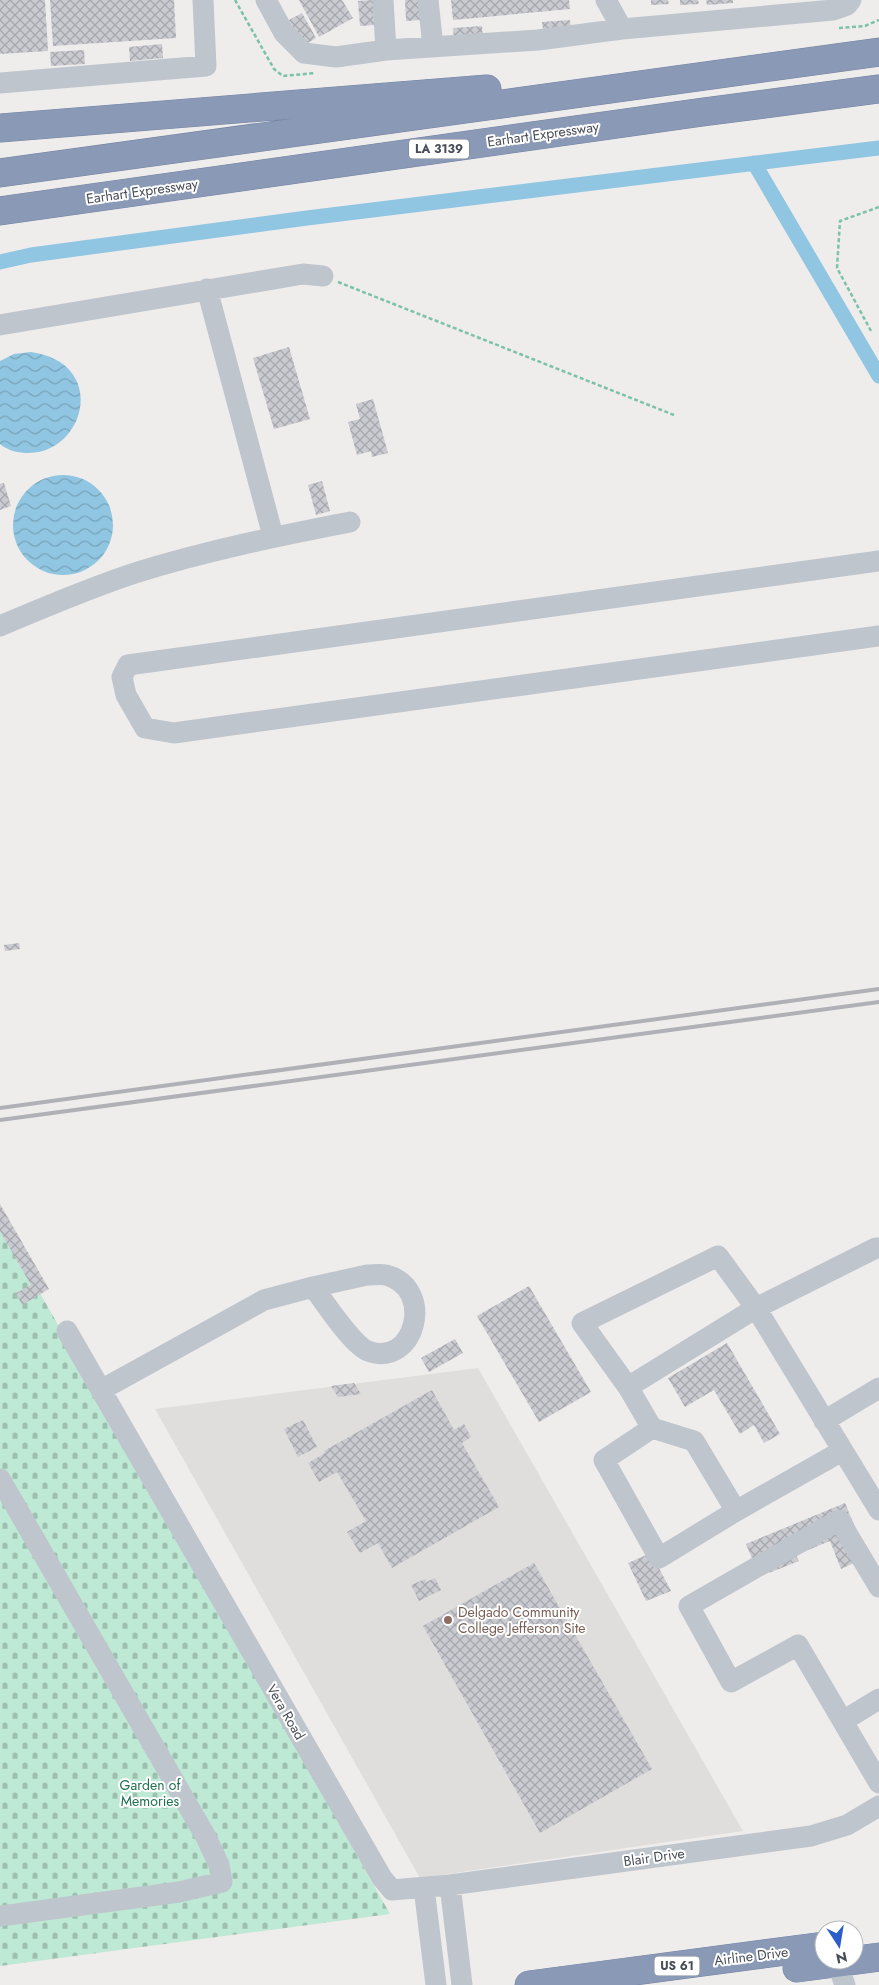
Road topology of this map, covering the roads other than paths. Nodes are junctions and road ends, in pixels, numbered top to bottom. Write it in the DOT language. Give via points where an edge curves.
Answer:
graph roads {
  1 [pos="203,0"];
  2 [pos="266,0"];
  3 [pos="383,0"];
  4 [pos="428,0"];
  5 [pos="606,0"];
  6 [pos="851,0"];
  7 [pos="622,29"];
  8 [pos="433,47"];
  9 [pos="386,50"];
  10 [pos="879,52"];
  11 [pos="808,63"];
  12 [pos="0,83"];
  13 [pos="879,89"];
  14 [pos="0,128"];
  15 [pos="0,173"];
  16 [pos="0,211"];
  17 [pos="323,276"];
  18 [pos="207,289"];
  19 [pos="0,325"];
  20 [pos="350,522"];
  21 [pos="273,536"];
  22 [pos="879,561"];
  23 [pos="0,626"];
  24 [pos="879,636"];
  25 [pos="879,1248"];
  26 [pos="313,1287"];
  27 [pos="756,1308"];
  28 [pos="67,1331"];
  29 [pos="628,1387"];
  30 [pos="879,1388"];
  31 [pos="101,1390"];
  32 [pos="824,1422"];
  33 [pos="652,1428"];
  34 [pos="842,1451"];
  35 [pos="0,1478"];
  36 [pos="879,1510"];
  37 [pos="736,1511"];
  38 [pos="879,1587"];
  39 [pos="879,1699"];
  40 [pos="843,1721"];
  41 [pos="879,1783"];
  42 [pos="879,1806"];
  43 [pos="450,1885"];
  44 [pos="424,1888"];
  45 [pos="0,1916"];
  46 [pos="879,1939"];
  47 [pos="864,1946"];
  48 [pos="879,1957"];
  49 [pos="864,1958"];
  50 [pos="814,1961"];
  51 [pos="814,1963"];
  52 [pos="570,1982"];
  53 [pos="436,1985"];
  54 [pos="462,1985"];
  55 [pos="529,1985"];
  56 [pos="661,1985"];
  1 -- 12 [label="street" via="206,66"];
  2 -- 9 [label="street" via="284,33 304,53 336,57"];
  3 -- 9 [label="street"];
  4 -- 8 [label="street"];
  5 -- 7 [label="street"];
  6 -- 7 [label="street" via="833,10"];
  7 -- 8 [label="street" via="538,40"];
  8 -- 9 [label="street"];
  10 -- 11 [label="highway"];
  11 -- 14 [label="highway"];
  11 -- 15 [label="highway"];
  13 -- 16 [label="highway, Earhart Expressway / LA 3139"];
  17 -- 18 [label="street" via="303,274"];
  18 -- 19 [label="street"];
  18 -- 21 [label="street"];
  20 -- 21 [label="street"];
  21 -- 23 [label="street" via="136,573"];
  22 -- 24 [label="street" via="128,665 122,677 126,695 146,728 174,732"];
  25 -- 27 [label="street"];
  26 -- 26 [label="street" via="367,1275 385,1275 400,1281 411,1294 415,1307 408,1341 387,1353 368,1351 356,1342"];
  26 -- 31 [label="street" via="264,1300"];
  27 -- 29 [label="street"];
  27 -- 29 [label="street" via="718,1256 582,1323"];
  27 -- 32 [label="street"];
  28 -- 31 [label="street"];
  29 -- 33 [label="street"];
  30 -- 32 [label="street"];
  31 -- 44 [label="street, Vera Road" via="382,1878 392,1890"];
  32 -- 34 [label="street"];
  33 -- 37 [label="street" via="694,1441"];
  33 -- 37 [label="street" via="604,1460 659,1558"];
  34 -- 36 [label="street"];
  34 -- 37 [label="street"];
  35 -- 45 [label="street" via="206,1837 222,1882 179,1892"];
  38 -- 40 [label="street" via="839,1520 689,1606 731,1682 798,1645"];
  39 -- 40 [label="street"];
  40 -- 41 [label="street"];
  42 -- 43 [label="street, Blair Drive" via="847,1825 811,1836"];
  43 -- 44 [label="street, Blair Drive"];
  43 -- 54 [label="street"];
  44 -- 53 [label="street"];
  46 -- 47 [label="highway, Airline Drive / US 61"];
  48 -- 49 [label="highway, Airline Drive / US 61"];
  50 -- 52 [label="highway, Airline Drive / US 61"];
  51 -- 56 [label="highway, Airline Drive / US 61"];
  52 -- 55 [label="highway, Airline Drive / US 61"];
}
